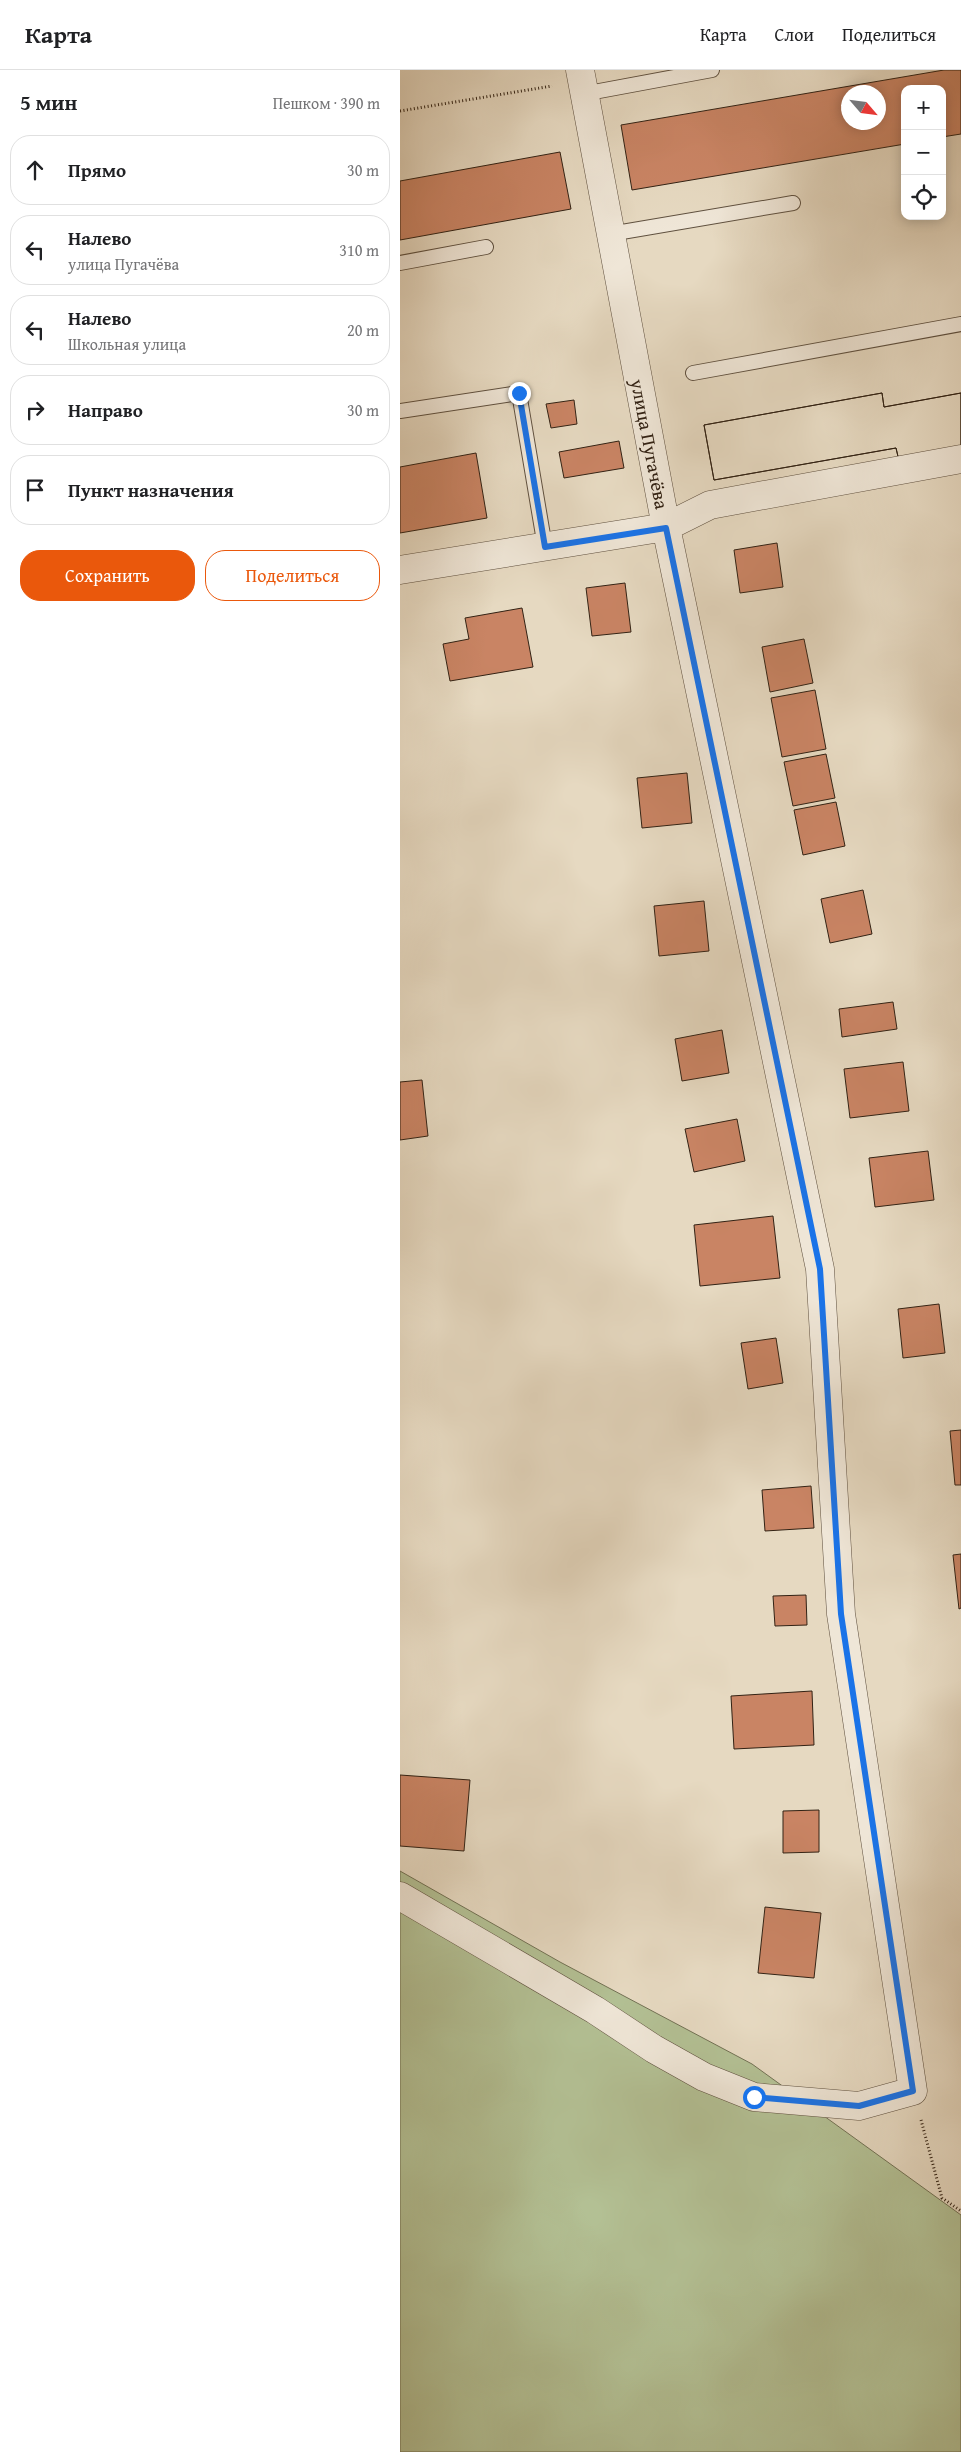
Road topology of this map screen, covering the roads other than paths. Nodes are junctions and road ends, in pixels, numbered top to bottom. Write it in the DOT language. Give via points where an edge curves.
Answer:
graph roads {
  1 [pos="712,70"];
  2 [pos="581,82"];
  3 [pos="793,203"];
  4 [pos="610,234"];
  5 [pos="486,247"];
  6 [pos="400,263"];
  7 [pos="961,324"];
  8 [pos="693,373"];
  9 [pos="400,411"];
  10 [pos="961,459"];
  11 [pos="666,528"];
  12 [pos="545,547"];
  13 [pos="400,570"];
  14 [pos="400,1896"];
  1 -- 2 [label="lane"];
  2 -- 4 [label="street, улица Пугачёва"];
  3 -- 4 [label="lane"];
  4 -- 11 [label="street, улица Пугачёва"];
  5 -- 6 [label="lane"];
  7 -- 8 [label="lane"];
  9 -- 12 [label="lane" via="519,393"];
  10 -- 11 [label="street" via="710,505"];
  11 -- 12 [label="street"];
  11 -- 14 [label="street, улица Пугачёва" via="820,1269 841,1614 913,2091 859,2106 754,2097 704,2077 654,2049 587,2005"];
  12 -- 13 [label="street"];
}
